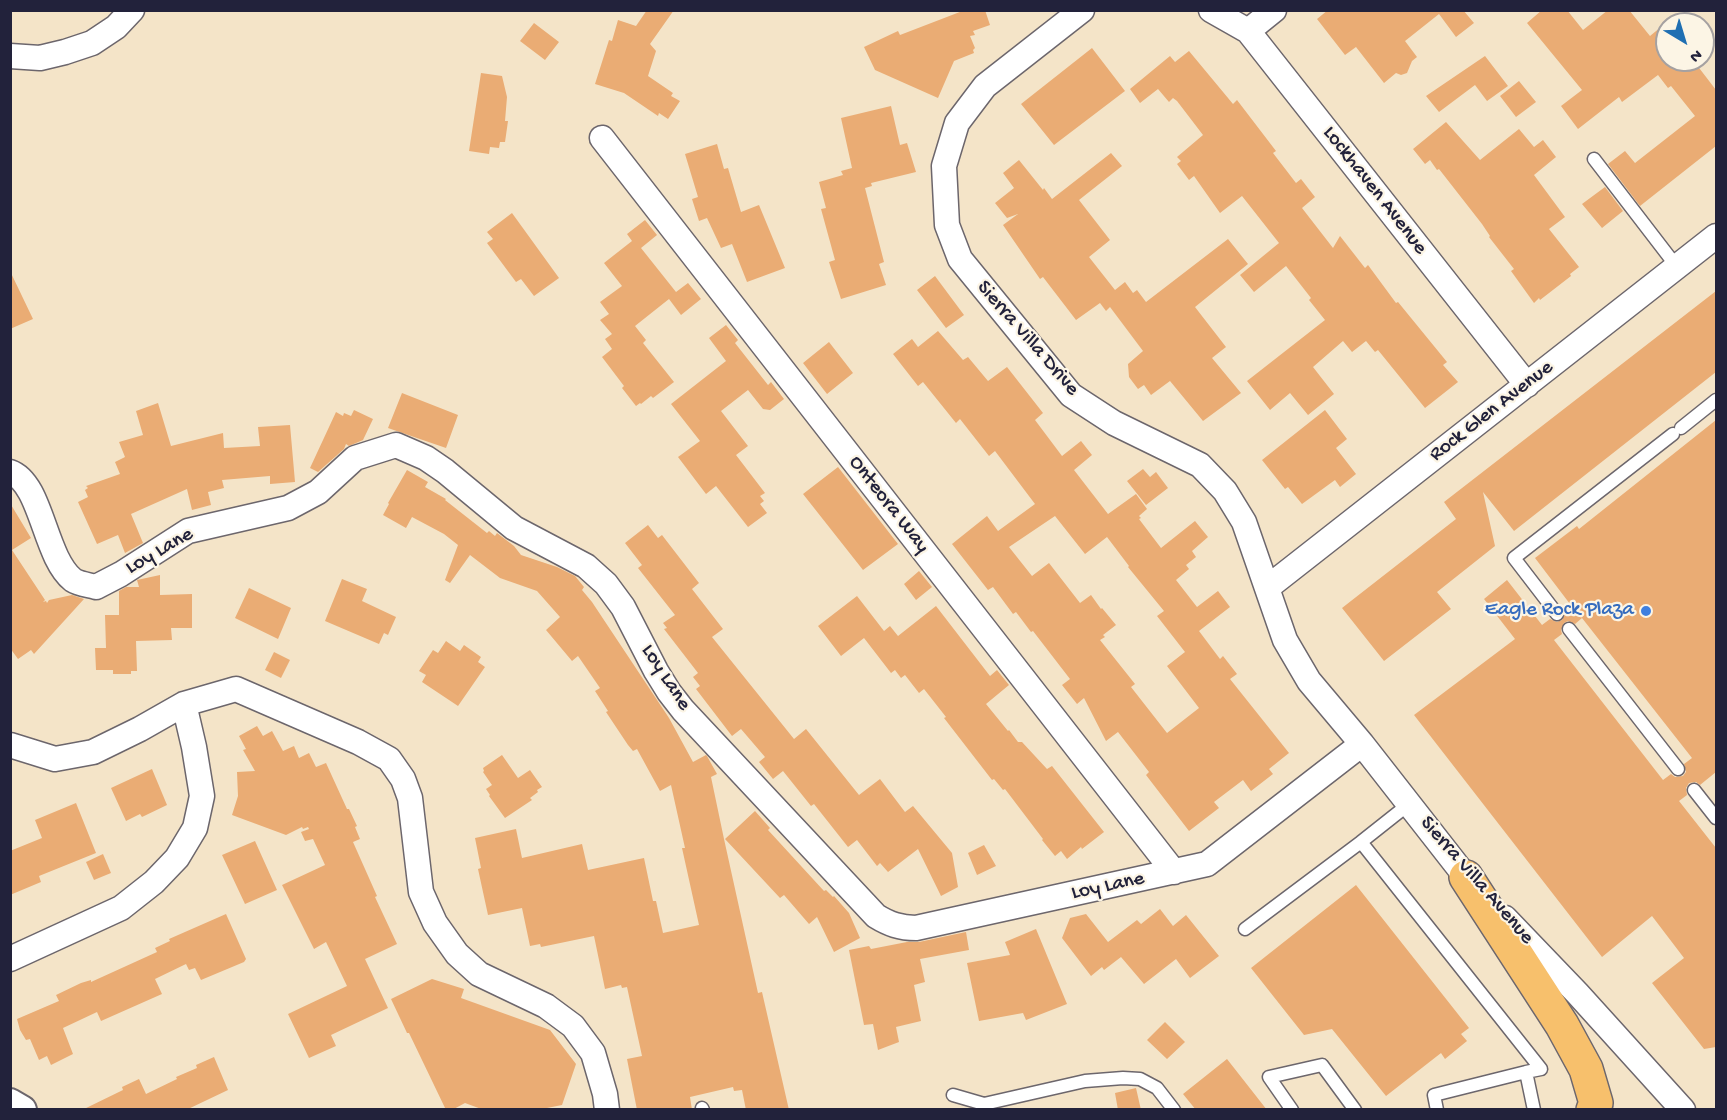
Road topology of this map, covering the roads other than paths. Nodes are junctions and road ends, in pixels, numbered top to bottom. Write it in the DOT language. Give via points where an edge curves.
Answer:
graph roads {
  1 [pos="132,10"];
  2 [pos="1082,10"];
  3 [pos="1211,10"];
  4 [pos="1274,10"];
  5 [pos="1248,31"];
  6 [pos="10,56"];
  7 [pos="602,138"];
  8 [pos="1594,159"];
  9 [pos="1716,236"];
  10 [pos="1677,267"];
  11 [pos="1527,385"];
  12 [pos="1716,400"];
  13 [pos="10,472"];
  14 [pos="1267,588"];
  15 [pos="1557,614"];
  16 [pos="1569,629"];
  17 [pos="1285,640"];
  18 [pos="184,704"];
  19 [pos="1362,744"];
  20 [pos="10,745"];
  21 [pos="1678,769"];
  22 [pos="1694,790"];
  23 [pos="1409,804"];
  24 [pos="1716,818"];
  25 [pos="1361,842"];
  26 [pos="1174,872"];
  27 [pos="1466,877"];
  28 [pos="1245,929"];
  29 [pos="10,959"];
  30 [pos="1526,1072"];
  31 [pos="953,1095"];
  32 [pos="10,1103"];
  33 [pos="22,1110"];
  34 [pos="607,1110"];
  35 [pos="1174,1110"];
  36 [pos="1292,1110"];
  37 [pos="1355,1110"];
  38 [pos="1437,1110"];
  39 [pos="1534,1110"];
  40 [pos="1593,1110"];
  41 [pos="1683,1110"];
  1 -- 6 [label="street" via="92,43 40,58"];
  2 -- 14 [label="street, Sierra Villa Drive" via="985,86 957,123 944,166 947,225 960,259 1071,395 1114,423 1200,465 1225,491 1244,522"];
  3 -- 5 [label="street, Lockhaven Avenue"];
  4 -- 5 [label="street"];
  5 -- 11 [label="street, Lockhaven Avenue"];
  7 -- 26 [label="street, Onteora Way"];
  8 -- 10 [label="lane"];
  9 -- 10 [label="street, Rock Glen Avenue"];
  10 -- 11 [label="street, Rock Glen Avenue"];
  11 -- 14 [label="street, Rock Glen Avenue"];
  12 -- 15 [label="lane" via="1514,558"];
  13 -- 26 [label="street, Loy Lane" via="29,488 59,563 74,581 96,587 188,531 288,508 318,492 355,458 396,445 426,458 514,528 586,566 606,584 623,606 656,671 683,710 876,916 887,923 916,928"];
  14 -- 17 [label="street, Sierra Villa Drive"];
  16 -- 21 [label="lane"];
  17 -- 19 [label="street, Sierra Villa Avenue" via="1309,681"];
  18 -- 20 [label="street" via="93,752 55,759"];
  18 -- 29 [label="street" via="202,796 195,828 177,858 121,908"];
  18 -- 34 [label="street" via="236,689 389,759 403,778 410,798 421,892 435,923 457,954 479,974 546,1006 573,1026 593,1053"];
  19 -- 23 [label="street, Sierra Villa Avenue"];
  19 -- 26 [label="street, Loy Lane" via="1215,859"];
  22 -- 24 [label="lane"];
  23 -- 25 [label="lane"];
  23 -- 27 [label="street, Sierra Villa Avenue"];
  25 -- 28 [label="lane"];
  25 -- 30 [label="lane" via="1541,1069"];
  27 -- 40 [label="main road" via="1586,1069 1596,1103"];
  27 -- 41 [label="street, Sierra Villa Avenue"];
  30 -- 38 [label="lane" via="1434,1095"];
  30 -- 39 [label="lane"];
  31 -- 35 [label="lane" via="984,1104 1085,1082 1140,1079 1157,1088"];
  32 -- 33 [label="street"];
  36 -- 37 [label="lane" via="1269,1077 1322,1065"];
}
